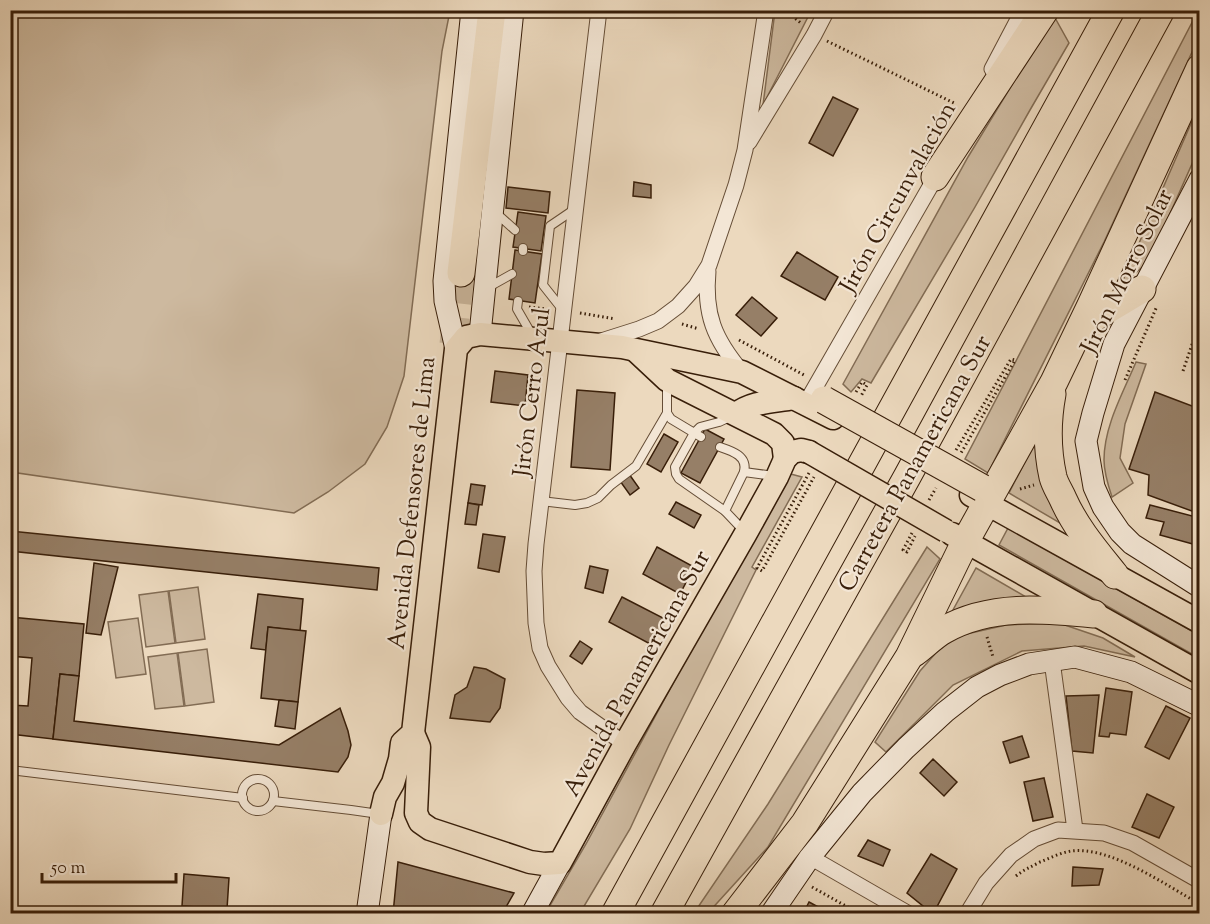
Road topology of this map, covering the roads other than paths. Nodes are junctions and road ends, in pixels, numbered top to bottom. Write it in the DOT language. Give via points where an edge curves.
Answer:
graph roads {
  1 [pos="472,10"];
  2 [pos="492,10"];
  3 [pos="513,10"];
  4 [pos="599,10"];
  5 [pos="766,10"];
  6 [pos="827,10"];
  7 [pos="1023,10"];
  8 [pos="1046,10"];
  9 [pos="1111,10"];
  10 [pos="1161,10"];
  11 [pos="1200,68"];
  12 [pos="745,150"];
  13 [pos="935,177"];
  14 [pos="1200,179"];
  15 [pos="576,208"];
  16 [pos="493,210"];
  17 [pos="515,230"];
  18 [pos="709,265"];
  19 [pos="461,273"];
  20 [pos="512,274"];
  21 [pos="484,290"];
  22 [pos="1151,296"];
  23 [pos="518,301"];
  24 [pos="564,311"];
  25 [pos="1082,325"];
  26 [pos="480,334"];
  27 [pos="535,339"];
  28 [pos="560,342"];
  29 [pos="590,344"];
  30 [pos="456,349"];
  31 [pos="635,350"];
  32 [pos="742,372"];
  33 [pos="667,380"];
  34 [pos="1054,382"];
  35 [pos="814,402"];
  36 [pos="667,413"];
  37 [pos="736,414"];
  38 [pos="698,435"];
  39 [pos="720,447"];
  40 [pos="781,468"];
  41 [pos="744,472"];
  42 [pos="983,495"];
  43 [pos="541,501"];
  44 [pos="725,511"];
  45 [pos="746,533"];
  46 [pos="956,537"];
  47 [pos="1115,575"];
  48 [pos="1200,587"];
  49 [pos="1094,614"];
  50 [pos="1200,622"];
  51 [pos="909,657"];
  52 [pos="1052,661"];
  53 [pos="1200,673"];
  54 [pos="1200,706"];
  55 [pos="413,733"];
  56 [pos="626,744"];
  57 [pos="10,770"];
  58 [pos="243,798"];
  59 [pos="273,801"];
  60 [pos="381,814"];
  61 [pos="1075,830"];
  62 [pos="817,861"];
  63 [pos="560,863"];
  64 [pos="1200,881"];
  65 [pos="367,914"];
  66 [pos="532,914"];
  67 [pos="615,914"];
  68 [pos="664,914"];
  69 [pos="735,914"];
  70 [pos="771,914"];
  71 [pos="909,914"];
  72 [pos="967,914"];
  1 -- 30 [label="street, Avenida Defensores de Lima" via="444,281"];
  2 -- 19 [label="highway"];
  3 -- 16 [label="street"];
  4 -- 15 [label="street, Jirón Cerro Azul"];
  5 -- 12 [label="street"];
  6 -- 12 [label="street"];
  7 -- 13 [label="street, Jirón Circunvalación"];
  8 -- 13 [label="highway"];
  9 -- 67 [label="highway, Carretera Panamericana Sur"];
  10 -- 68 [label="highway, Carretera Panamericana Sur"];
  11 -- 25 [label="highway"];
  12 -- 18 [label="street"];
  13 -- 35 [label="street, Jirón Circunvalación"];
  14 -- 22 [label="street, Jirón Morro Solar"];
  15 -- 24 [label="street, Jirón Cerro Azul"];
  15 -- 24 [label="lane" via="550,226 544,273 543,285"];
  16 -- 17 [label="lane"];
  16 -- 21 [label="street"];
  18 -- 29 [label="street" via="678,306 658,321"];
  18 -- 32 [label="street" via="709,311 727,354"];
  20 -- 21 [label="lane"];
  21 -- 26 [label="street"];
  22 -- 25 [label="highway"];
  22 -- 48 [label="street, Jirón Morro Solar" via="1113,345 1086,441 1094,487 1120,532 1132,544"];
  23 -- 27 [label="lane" via="517,309"];
  24 -- 28 [label="street, Jirón Cerro Azul"];
  25 -- 34 [label="highway"];
  26 -- 27 [label="main road"];
  26 -- 30 [label="main road" via="466,337"];
  27 -- 28 [label="main road"];
  28 -- 29 [label="main road"];
  28 -- 43 [label="street, Jirón Cerro Azul"];
  29 -- 31 [label="main road"];
  30 -- 55 [label="main road, Avenida Defensores de Lima"];
  31 -- 32 [label="main road"];
  31 -- 33 [label="main road"];
  32 -- 35 [label="main road"];
  33 -- 36 [label="lane"];
  33 -- 37 [label="main road"];
  34 -- 42 [label="highway"];
  34 -- 47 [label="highway" via="1048,416 1054,479 1084,537"];
  35 -- 37 [label="main road" via="760,403"];
  35 -- 42 [label="highway, bridge"];
  36 -- 38 [label="lane" via="670,419"];
  36 -- 43 [label="lane" via="636,466 598,498 575,505"];
  37 -- 38 [label="lane" via="700,427"];
  37 -- 40 [label="main road" via="783,443"];
  38 -- 44 [label="lane" via="675,467 676,474"];
  39 -- 41 [label="lane" via="738,453"];
  40 -- 41 [label="lane"];
  40 -- 45 [label="main road, Avenida Panamericana Sur"];
  40 -- 46 [label="main road, bridge" via="792,452 801,450 809,462"];
  41 -- 44 [label="lane"];
  42 -- 46 [label="highway"];
  42 -- 47 [label="main road"];
  43 -- 56 [label="street, Jirón Cerro Azul" via="534,571 540,648 558,683 580,712"];
  44 -- 45 [label="lane"];
  45 -- 56 [label="main road, Avenida Panamericana Sur"];
  46 -- 49 [label="main road"];
  46 -- 51 [label="highway"];
  47 -- 50 [label="main road"];
  49 -- 51 [label="highway" via="1016,610 979,615 944,630"];
  49 -- 53 [label="main road"];
  51 -- 69 [label="highway" via="805,823"];
  52 -- 54 [label="street" via="1075,657 1131,672"];
  52 -- 61 [label="street"];
  52 -- 62 [label="street" via="1029,664 1000,675 945,712 862,793"];
  55 -- 60 [label="main road, Avenida Defensores de Lima" via="402,743"];
  55 -- 63 [label="main road" via="419,747 416,804 420,822 430,829 530,862"];
  56 -- 63 [label="main road, Avenida Panamericana Sur"];
  57 -- 58 [label="lane"];
  58 -- 59 [label="lane" via="246,806 261,811"];
  58 -- 59 [label="lane" via="247,784 260,780 272,787"];
  59 -- 60 [label="lane"];
  60 -- 65 [label="street"];
  61 -- 64 [label="street" via="1104,833 1133,843"];
  61 -- 72 [label="street" via="1058,830 1034,839 1011,855 986,883"];
  62 -- 70 [label="street"];
  62 -- 71 [label="street"];
  63 -- 66 [label="street, Avenida Panamericana Sur"];
}
